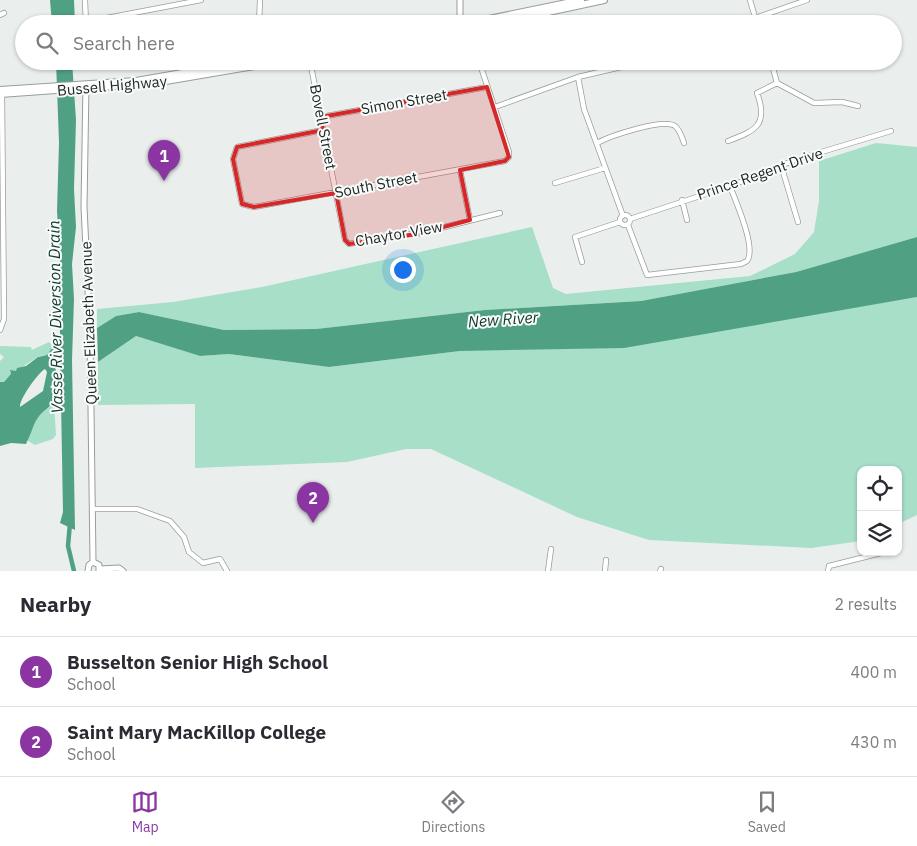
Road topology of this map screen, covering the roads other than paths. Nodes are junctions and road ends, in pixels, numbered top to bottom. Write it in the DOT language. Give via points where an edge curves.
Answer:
graph roads {
  1 [pos="85,0"];
  2 [pos="200,0"];
  3 [pos="260,0"];
  4 [pos="460,0"];
  5 [pos="581,0"];
  6 [pos="604,0"];
  7 [pos="750,0"];
  8 [pos="807,0"];
  9 [pos="86,15"];
  10 [pos="126,15"];
  11 [pos="259,15"];
  12 [pos="460,15"];
  13 [pos="510,15"];
  14 [pos="535,15"];
  15 [pos="754,15"];
  16 [pos="764,15"];
  17 [pos="200,70"];
  18 [pos="222,70"];
  19 [pos="312,70"];
  20 [pos="482,70"];
  21 [pos="608,70"];
  22 [pos="773,70"];
  23 [pos="578,77"];
  24 [pos="777,83"];
  25 [pos="86,87"];
  26 [pos="487,87"];
  27 [pos="1,92"];
  28 [pos="858,106"];
  29 [pos="494,107"];
  30 [pos="321,117"];
  31 [pos="323,130"];
  32 [pos="891,131"];
  33 [pos="728,140"];
  34 [pos="597,143"];
  35 [pos="684,143"];
  36 [pos="781,165"];
  37 [pos="605,168"];
  38 [pos="460,170"];
  39 [pos="2,171"];
  40 [pos="555,183"];
  41 [pos="730,186"];
  42 [pos="336,193"];
  43 [pos="682,200"];
  44 [pos="500,213"];
  45 [pos="623,216"];
  46 [pos="630,219"];
  47 [pos="470,220"];
  48 [pos="687,220"];
  49 [pos="620,222"];
  50 [pos="798,222"];
  51 [pos="628,225"];
  52 [pos="1,253"];
  53 [pos="582,262"];
  54 [pos="1,328"];
  55 [pos="94,509"];
  56 [pos="551,548"];
  57 [pos="867,556"];
  58 [pos="606,560"];
  59 [pos="93,562"];
  60 [pos="99,570"];
  61 [pos="88,571"];
  62 [pos="123,571"];
  63 [pos="227,571"];
  64 [pos="548,571"];
  65 [pos="605,571"];
  66 [pos="828,571"];
  1 -- 9 [label="street"];
  2 -- 10 [label="street"];
  3 -- 11 [label="street"];
  4 -- 12 [label="street"];
  5 -- 13 [label="main road"];
  6 -- 14 [label="main road"];
  7 -- 15 [label="street"];
  8 -- 16 [label="street"];
  17 -- 25 [label="main road, Bussell Highway"];
  18 -- 25 [label="main road, Bussell Highway" via="154,83"];
  19 -- 30 [label="street, Bovell Street"];
  20 -- 26 [label="street"];
  21 -- 23 [label="street"];
  22 -- 24 [label="street"];
  23 -- 29 [label="street"];
  23 -- 34 [label="street" via="584,109"];
  24 -- 28 [label="street" via="814,103 842,102"];
  24 -- 33 [label="street" via="757,93 763,112 759,123 746,134"];
  25 -- 27 [label="main road, Bussell Highway"];
  25 -- 55 [label="street, Queen Elizabeth Avenue" via="84,207"];
  26 -- 29 [label="street"];
  26 -- 30 [label="street, Simon Street"];
  27 -- 39 [label="street"];
  29 -- 38 [label="street, South Street" via="509,157 505,161"];
  30 -- 31 [label="street, Bovell Street"];
  31 -- 42 [label="street, Bovell Street"];
  31 -- 42 [label="street, South Street" via="237,147 233,158 242,204 254,207"];
  32 -- 36 [label="street, Prince Regent Drive"];
  34 -- 35 [label="street" via="610,136 663,123 679,130"];
  34 -- 37 [label="street"];
  36 -- 41 [label="street, Prince Regent Drive"];
  36 -- 50 [label="street"];
  37 -- 40 [label="street"];
  37 -- 45 [label="street"];
  38 -- 42 [label="street, South Street"];
  38 -- 47 [label="street"];
  39 -- 52 [label="street"];
  41 -- 43 [label="street, Prince Regent Drive"];
  41 -- 51 [label="street" via="743,220 750,252 747,261 741,264 647,274"];
  42 -- 47 [label="street, Chaytor View" via="345,240 349,244 398,234 417,234"];
  43 -- 46 [label="street, Prince Regent Drive"];
  43 -- 48 [label="street"];
  44 -- 47 [label="street, Chaytor View"];
  45 -- 46 [label="street"];
  45 -- 49 [label="street"];
  46 -- 51 [label="street"];
  49 -- 51 [label="street"];
  49 -- 53 [label="street" via="575,237"];
  52 -- 54 [label="street"];
  55 -- 59 [label="street, Queen Elizabeth Avenue"];
  55 -- 63 [label="street" via="137,509 170,521 184,537 189,552 203,563 220,559"];
  56 -- 64 [label="street"];
  57 -- 66 [label="street" via="839,562 829,566"];
  58 -- 65 [label="street"];
  59 -- 60 [label="street" via="99,565"];
  59 -- 61 [label="street"];
  60 -- 62 [label="street" via="119,568"];
}
